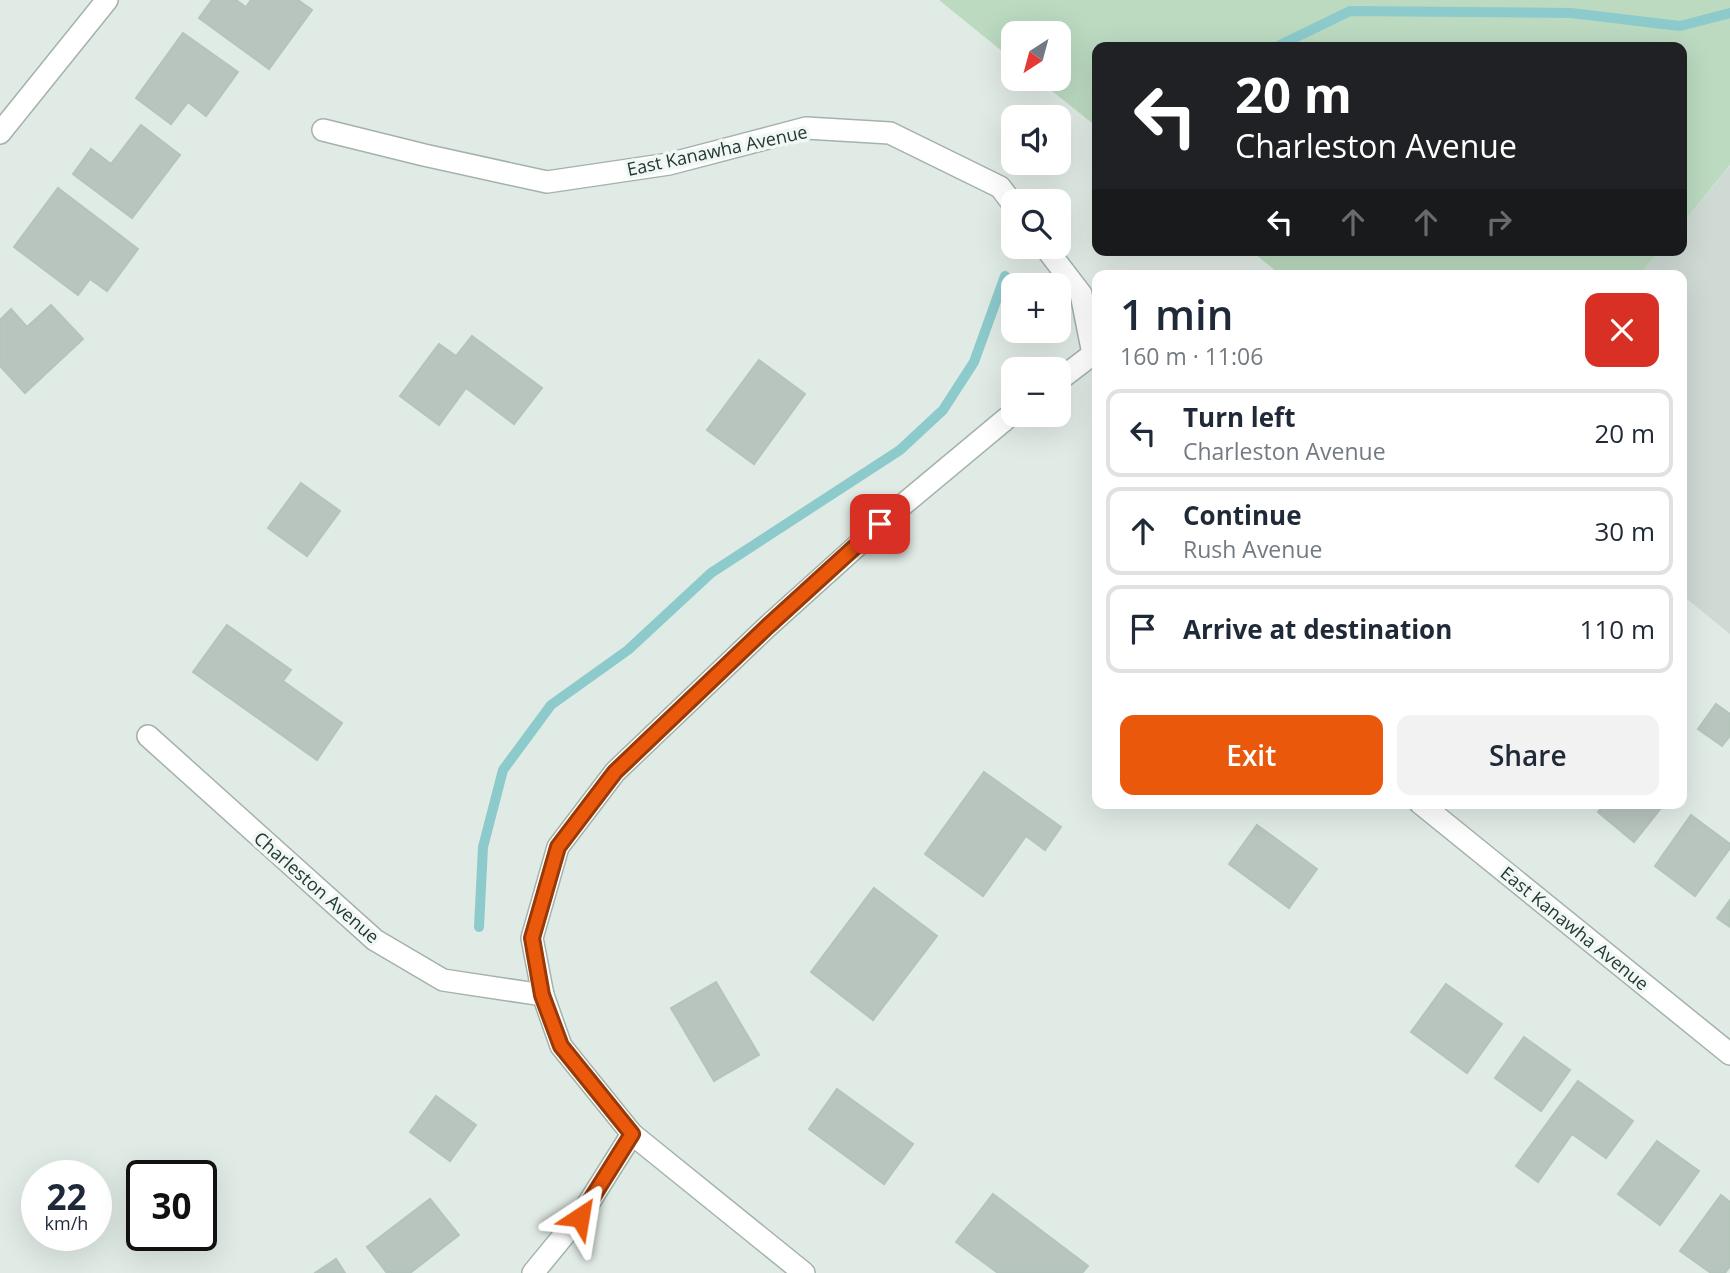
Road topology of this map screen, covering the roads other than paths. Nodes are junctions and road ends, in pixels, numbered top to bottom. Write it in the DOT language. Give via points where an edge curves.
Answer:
graph roads {
  1 [pos="107,0"];
  2 [pos="323,130"];
  3 [pos="0,133"];
  4 [pos="1002,189"];
  5 [pos="1054,259"];
  6 [pos="1092,343"];
  7 [pos="1092,358"];
  8 [pos="1071,372"];
  9 [pos="1001,423"];
  10 [pos="148,736"];
  11 [pos="1427,809"];
  12 [pos="542,995"];
  13 [pos="1730,1054"];
  14 [pos="632,1134"];
  15 [pos="534,1273"];
  16 [pos="804,1273"];
  1 -- 3 [label="street"];
  2 -- 4 [label="street, East Kanawha Avenue" via="547,182 670,164 806,128 890,133"];
  5 -- 6 [label="street" via="1081,295"];
  7 -- 8 [label="street"];
  9 -- 12 [label="street" via="768,626 615,772 558,847 532,938"];
  10 -- 12 [label="street, Charleston Avenue" via="375,940 443,981"];
  11 -- 13 [label="street, East Kanawha Avenue"];
  12 -- 14 [label="street" via="561,1046"];
  14 -- 15 [label="street" via="583,1212"];
  14 -- 16 [label="street"];
}
